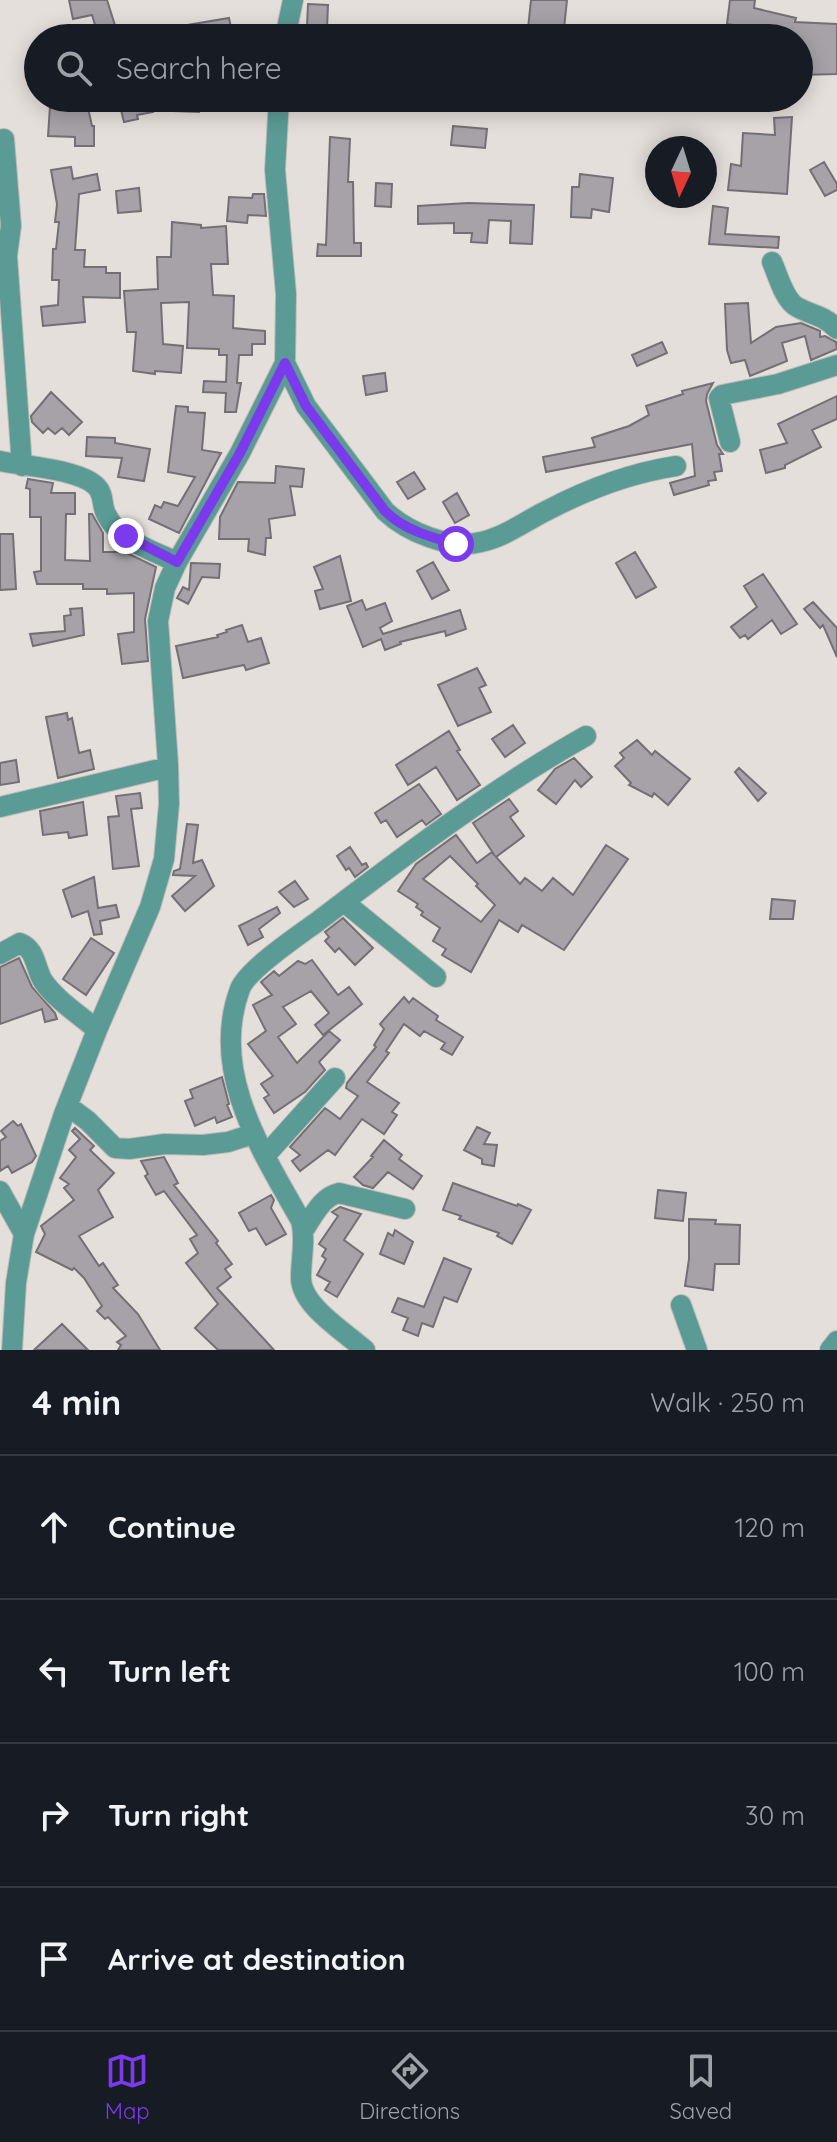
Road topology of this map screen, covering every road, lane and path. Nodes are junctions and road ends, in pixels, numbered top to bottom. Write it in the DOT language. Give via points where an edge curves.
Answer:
graph roads {
  1 [pos="293,0"];
  2 [pos="288,24"];
  3 [pos="278,112"];
  4 [pos="4,139"];
  5 [pos="4,249"];
  6 [pos="772,262"];
  7 [pos="837,329"];
  8 [pos="285,363"];
  9 [pos="837,365"];
  10 [pos="730,442"];
  11 [pos="0,461"];
  12 [pos="22,466"];
  13 [pos="676,466"];
  14 [pos="177,562"];
  15 [pos="586,736"];
  16 [pos="168,767"];
  17 [pos="0,807"];
  18 [pos="344,902"];
  19 [pos="0,954"];
  20 [pos="436,977"];
  21 [pos="97,1030"];
  22 [pos="335,1078"];
  23 [pos="68,1106"];
  24 [pos="253,1134"];
  25 [pos="265,1156"];
  26 [pos="0,1191"];
  27 [pos="405,1209"];
  28 [pos="303,1231"];
  29 [pos="24,1234"];
  30 [pos="681,1305"];
  31 [pos="837,1341"];
  32 [pos="12,1350"];
  33 [pos="365,1350"];
  34 [pos="697,1350"];
  35 [pos="830,1350"];
  1 -- 2 [label="street"];
  3 -- 8 [label="street" via="275,170 286,294"];
  4 -- 5 [label="street" via="11,226"];
  5 -- 12 [label="street"];
  6 -- 7 [label="street" via="789,300"];
  8 -- 13 [label="street" via="306,406 385,511 409,529 456,544 481,542 625,477"];
  8 -- 14 [label="street"];
  9 -- 10 [label="street" via="722,395"];
  11 -- 12 [label="street"];
  12 -- 14 [label="street" via="82,478 95,486 104,512 118,530"];
  14 -- 16 [label="street" via="158,621"];
  15 -- 18 [label="street" via="485,796"];
  16 -- 17 [label="street"];
  16 -- 21 [label="street" via="164,859 150,907"];
  18 -- 20 [label="street"];
  18 -- 24 [label="street" via="259,967 240,990 231,1060"];
  19 -- 21 [label="street" via="25,944 48,987"];
  21 -- 23 [label="street"];
  22 -- 25 [label="street"];
  23 -- 24 [label="street" via="115,1148 203,1145"];
  23 -- 29 [label="street"];
  24 -- 25 [label="street"];
  25 -- 28 [label="street"];
  26 -- 29 [label="street"];
  27 -- 28 [label="street" via="339,1193 325,1200"];
  28 -- 33 [label="street" via="304,1294"];
  29 -- 32 [label="street"];
  30 -- 34 [label="street"];
  31 -- 35 [label="street"];
}
